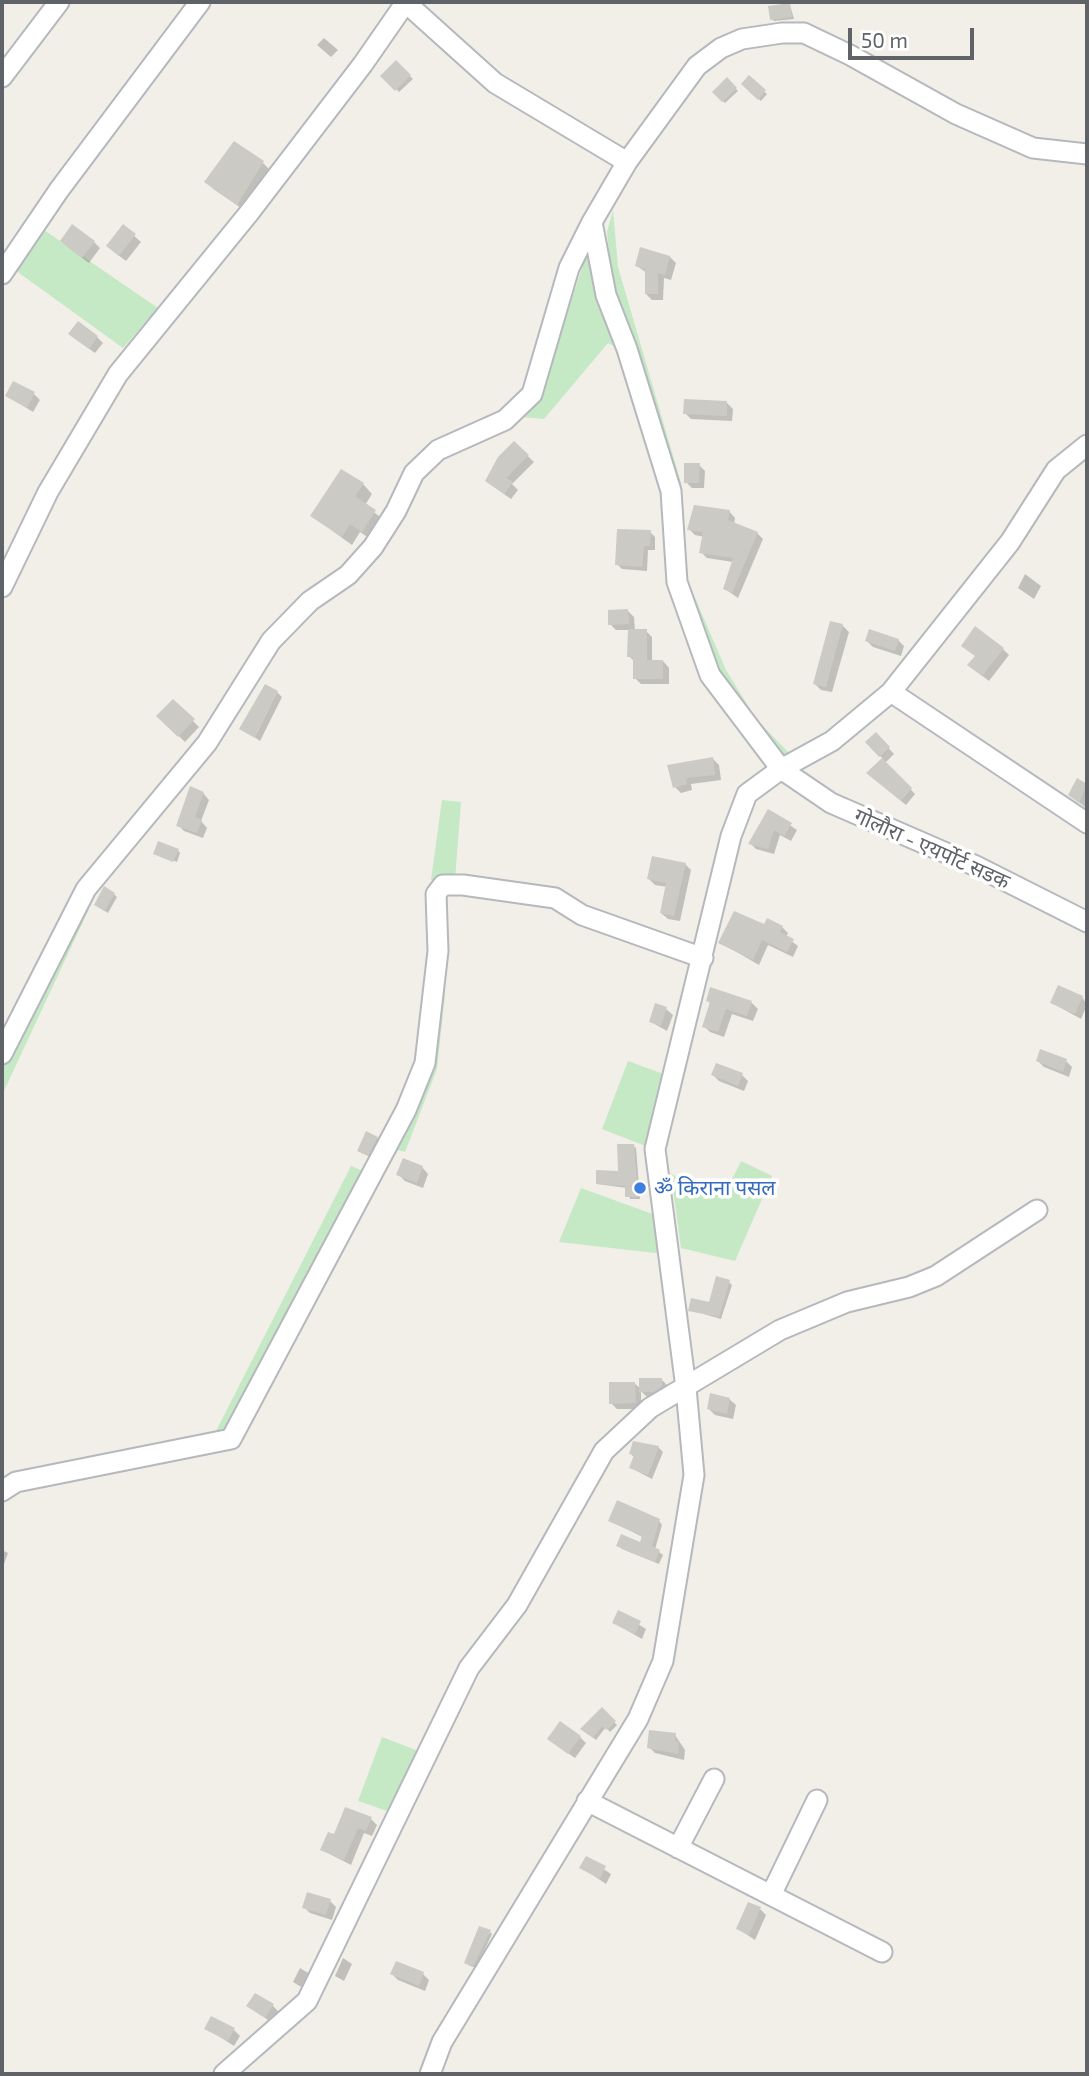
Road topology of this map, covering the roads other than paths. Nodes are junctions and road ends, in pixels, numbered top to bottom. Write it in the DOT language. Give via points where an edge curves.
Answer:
graph roads {
  1 [pos="59,2"];
  2 [pos="200,2"];
  3 [pos="405,2"];
  4 [pos="2,77"];
  5 [pos="1087,154"];
  6 [pos="627,162"];
  7 [pos="592,222"];
  8 [pos="2,274"];
  9 [pos="1087,445"];
  10 [pos="2,587"];
  11 [pos="891,692"];
  12 [pos="781,769"];
  13 [pos="1087,823"];
  14 [pos="1087,922"];
  15 [pos="703,958"];
  16 [pos="2,1054"];
  17 [pos="1037,1210"];
  18 [pos="686,1388"];
  19 [pos="2,1490"];
  20 [pos="714,1779"];
  21 [pos="817,1800"];
  22 [pos="587,1801"];
  23 [pos="678,1848"];
  24 [pos="771,1895"];
  25 [pos="881,1952"];
  26 [pos="224,2074"];
  27 [pos="430,2074"];
  1 -- 4 [label="street"];
  2 -- 8 [label="street"];
  3 -- 6 [label="street" via="495,83"];
  3 -- 10 [label="street" via="249,213 118,374 48,492"];
  5 -- 6 [label="street" via="1033,148 956,114 804,33 782,33 742,38 697,66"];
  6 -- 7 [label="street"];
  7 -- 12 [label="street, गोलौरा - एयर्पोर्ट सडक" via="606,295 671,491 681,594 710,675"];
  7 -- 16 [label="street" via="569,268 531,394 505,421 438,450 422,465 373,547 348,575 310,601 271,641 207,744 86,889"];
  9 -- 11 [label="street" via="1056,471 1010,542"];
  11 -- 12 [label="street" via="832,741"];
  11 -- 13 [label="street"];
  12 -- 14 [label="street, गोलौरा - एयर्पोर्ट सडक" via="831,803 976,866"];
  12 -- 15 [label="street" via="747,794 731,836"];
  15 -- 18 [label="street" via="656,1149"];
  15 -- 19 [label="street" via="582,915 555,898 443,885 436,894 438,951 425,1063 406,1110 232,1439 16,1482"];
  17 -- 18 [label="street" via="936,1276 847,1302 780,1330"];
  18 -- 22 [label="street" via="694,1475 663,1661 638,1719"];
  18 -- 26 [label="street" via="650,1408 604,1451 517,1605 469,1668 307,2001"];
  20 -- 23 [label="street"];
  21 -- 24 [label="street"];
  22 -- 23 [label="street"];
  22 -- 27 [label="street" via="442,2042"];
  23 -- 24 [label="street"];
  24 -- 25 [label="street"];
}
